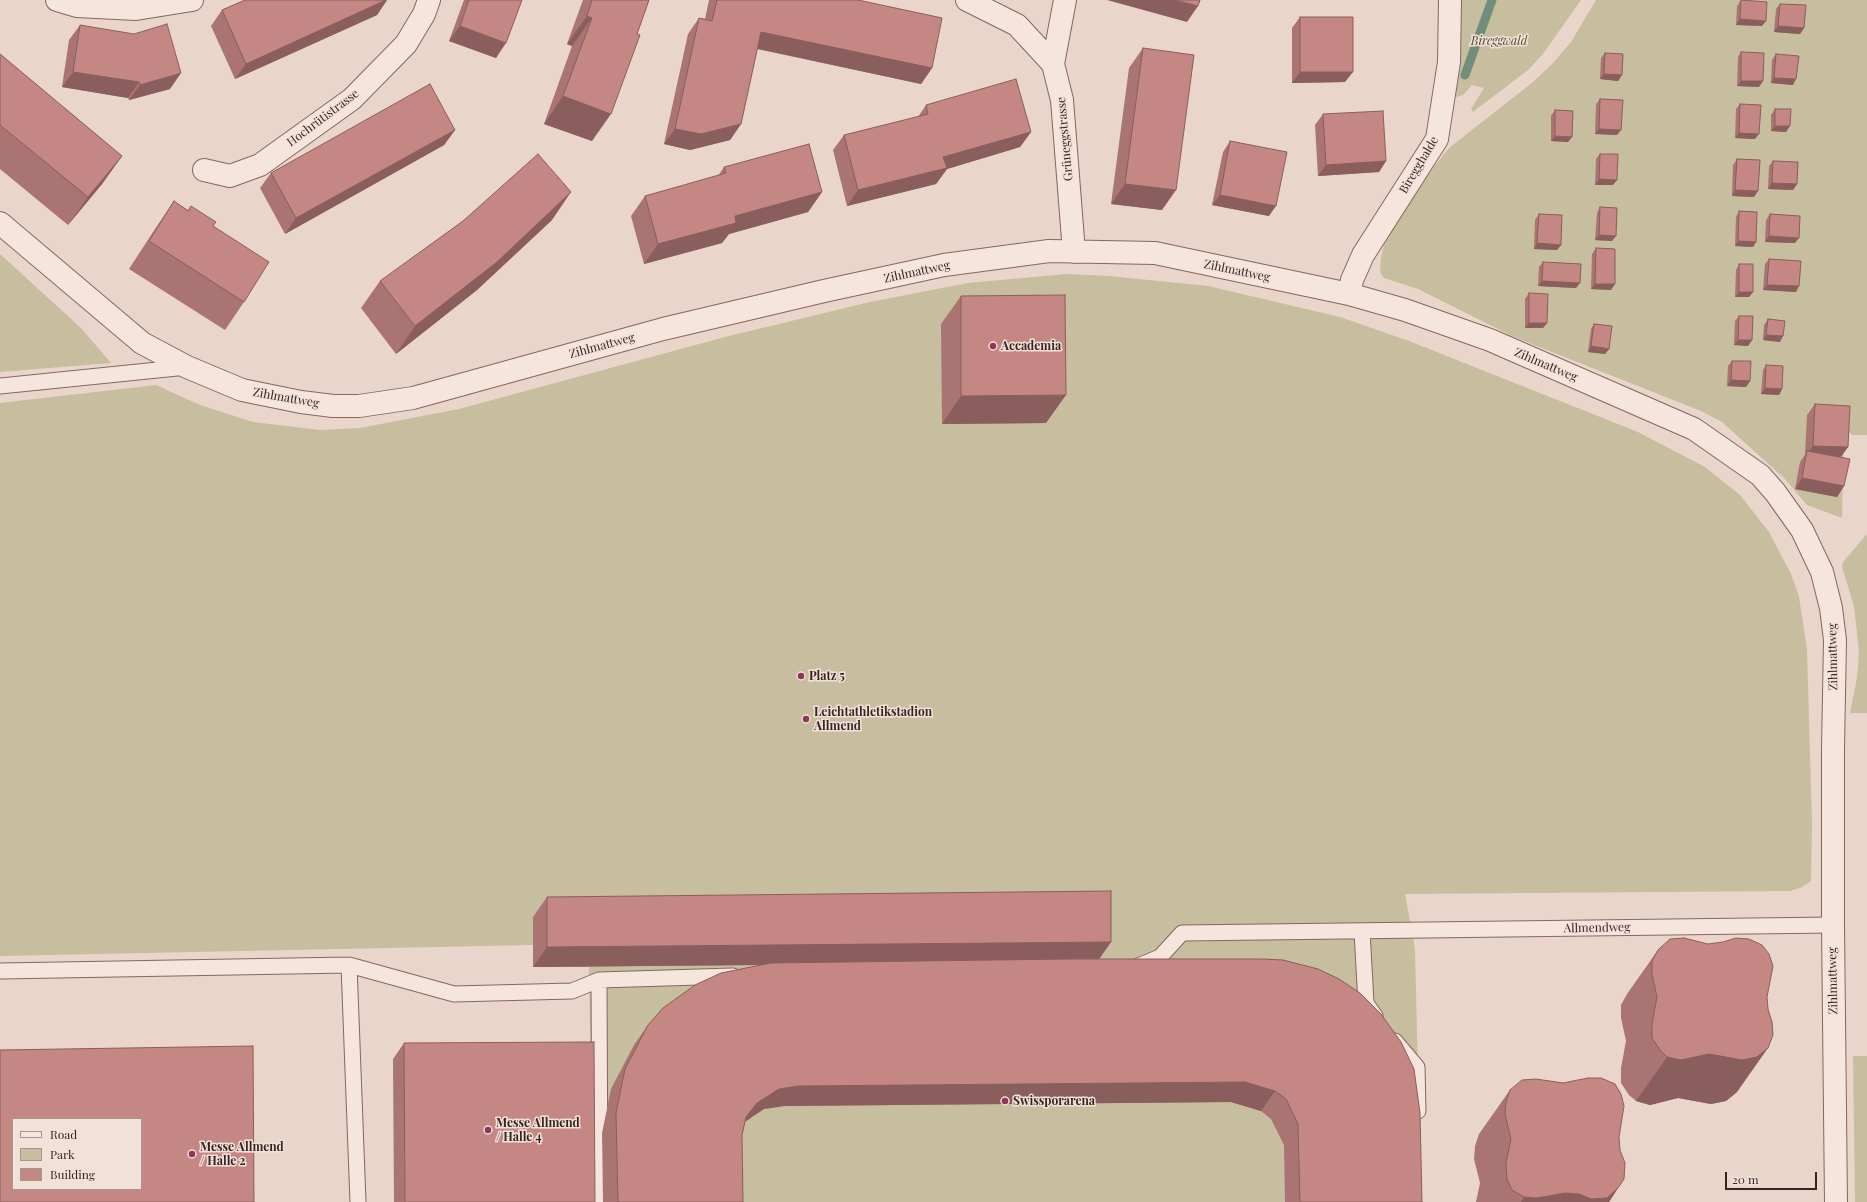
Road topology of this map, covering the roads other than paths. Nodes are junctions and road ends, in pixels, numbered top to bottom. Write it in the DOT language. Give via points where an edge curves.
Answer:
graph roads {
  1 [pos="57,0"];
  2 [pos="192,0"];
  3 [pos="429,0"];
  4 [pos="967,0"];
  5 [pos="1065,0"];
  6 [pos="1450,0"];
  7 [pos="1053,64"];
  8 [pos="204,170"];
  9 [pos="0,223"];
  10 [pos="1074,252"];
  11 [pos="1349,294"];
  12 [pos="187,367"];
  13 [pos="0,386"];
  14 [pos="1833,925"];
  15 [pos="1362,931"];
  16 [pos="349,966"];
  17 [pos="1126,968"];
  18 [pos="0,971"];
  19 [pos="746,975"];
  20 [pos="599,980"];
  21 [pos="1418,1127"];
  22 [pos="358,1202"];
  23 [pos="600,1202"];
  24 [pos="1836,1202"];
  1 -- 2 [label="street" via="77,6 136,9"];
  3 -- 8 [label="street, Hochrütistrasse" via="424,14 406,44 352,99 260,165 230,176"];
  4 -- 7 [label="street, Grüneggstrasse" via="1017,25"];
  5 -- 7 [label="street"];
  6 -- 11 [label="street, Biregghalde" via="1448,62 1437,139 1363,255"];
  7 -- 10 [label="street, Grüneggstrasse" via="1062,100"];
  9 -- 12 [label="street, Zihlmattweg" via="142,343"];
  10 -- 11 [label="street, Zihlmattweg" via="1156,253"];
  10 -- 12 [label="street, Zihlmattweg" via="1049,251 944,265 663,330 413,398 360,406 307,403 268,396 242,390"];
  11 -- 14 [label="street, Zihlmattweg" via="1405,310 1490,340 1694,429 1760,475 1775,492 1805,537 1822,572 1831,608 1835,640"];
  12 -- 13 [label="lane"];
  14 -- 15 [label="lane, Allmendweg"];
  14 -- 24 [label="street, Zihlmattweg"];
  15 -- 17 [label="lane, Allmendweg" via="1182,933 1160,958 1145,965"];
  15 -- 21 [label="lane" via="1366,1003 1417,1068"];
  16 -- 18 [label="lane"];
  16 -- 20 [label="lane" via="454,994 572,991"];
  16 -- 22 [label="lane"];
  19 -- 20 [label="lane"];
  20 -- 23 [label="lane"];
}
